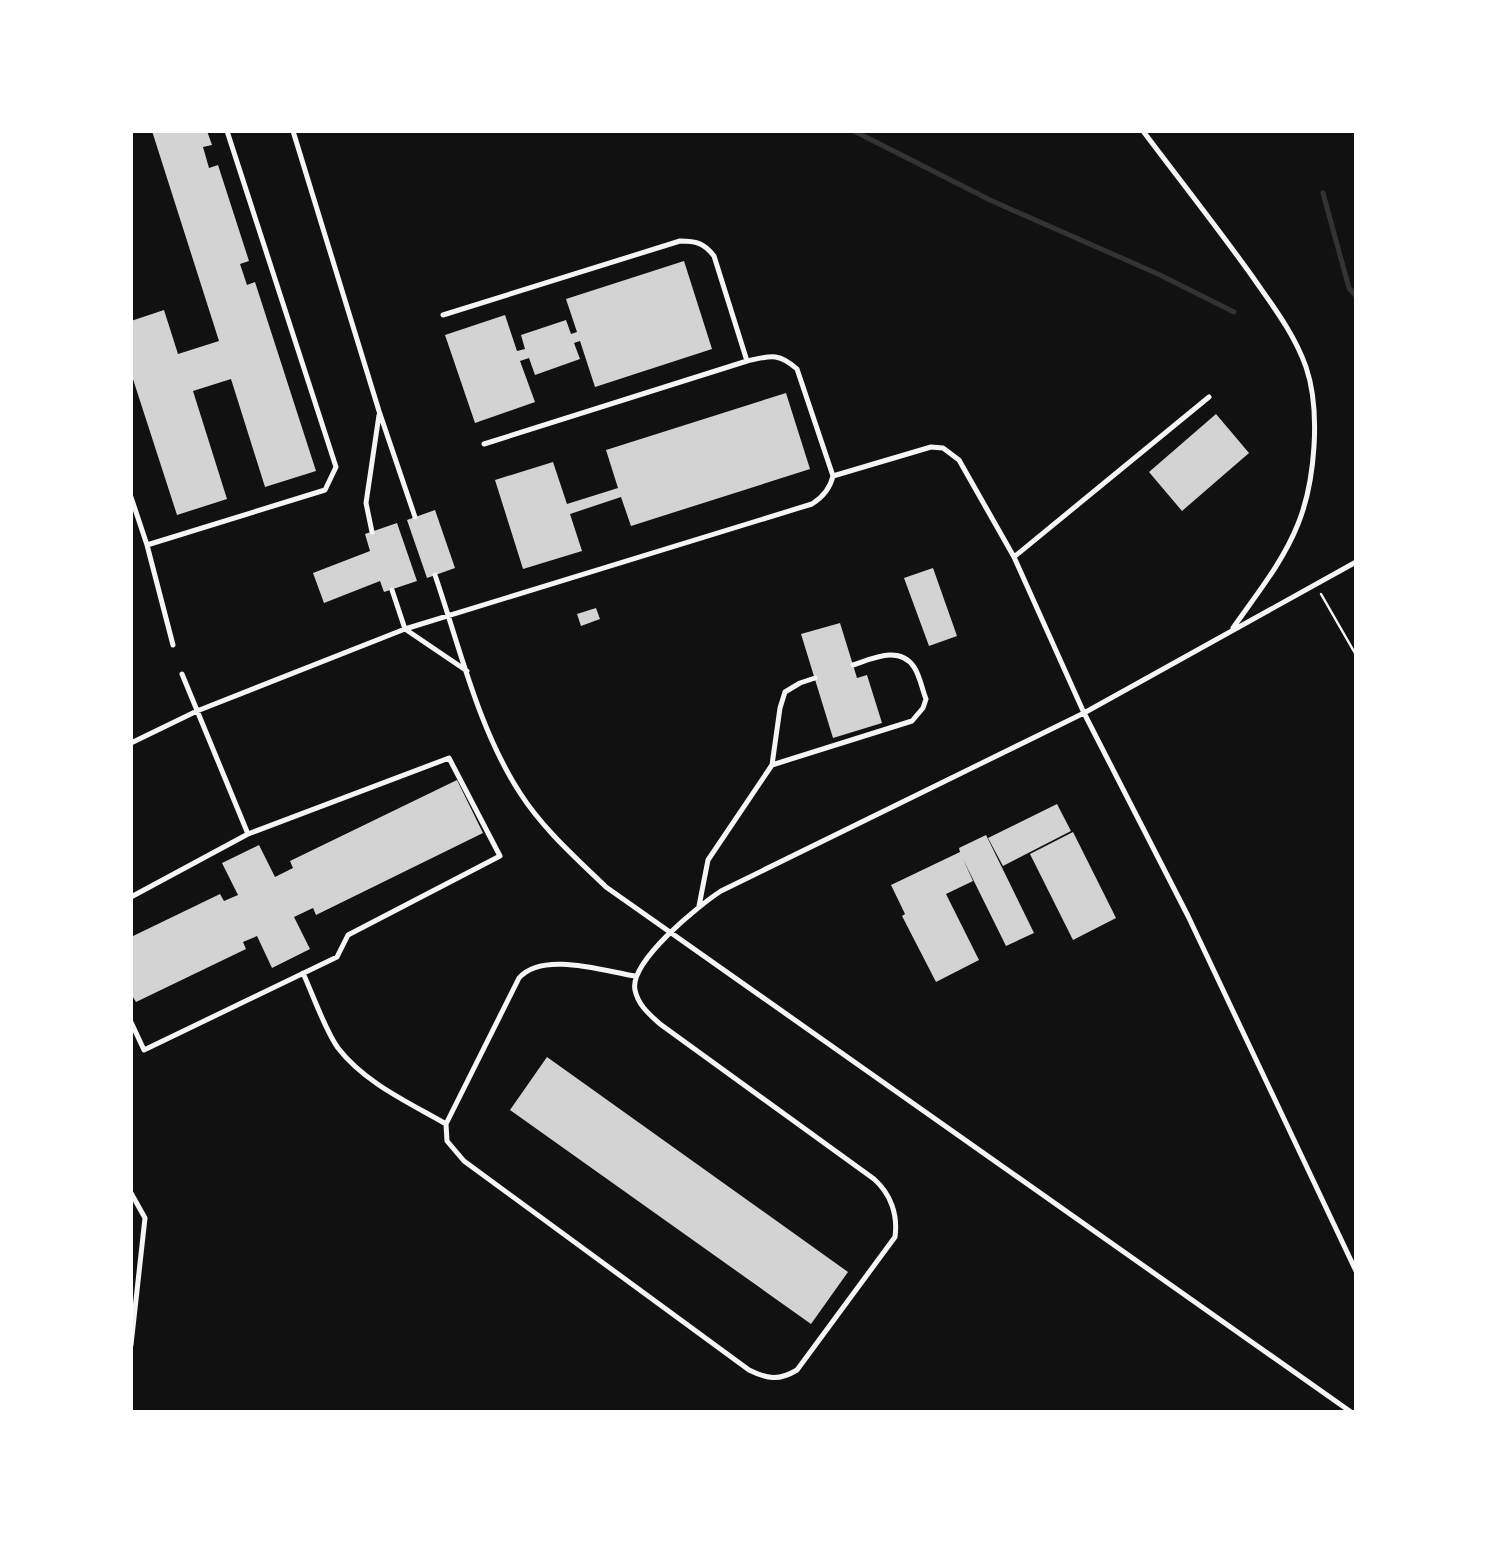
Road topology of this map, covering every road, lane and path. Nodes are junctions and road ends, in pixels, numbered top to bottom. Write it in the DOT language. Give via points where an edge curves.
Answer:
graph roads {
  1 [pos="227,131"];
  2 [pos="293,131"];
  3 [pos="1143,131"];
  4 [pos="443,315"];
  5 [pos="747,361"];
  6 [pos="1209,397"];
  7 [pos="379,411"];
  8 [pos="484,444"];
  9 [pos="833,476"];
  10 [pos="131,497"];
  11 [pos="415,517"];
  12 [pos="372,532"];
  13 [pos="147,545"];
  14 [pos="1014,557"];
  15 [pos="1356,562"];
  16 [pos="435,575"];
  17 [pos="1315,585"];
  18 [pos="392,590"];
  19 [pos="449,617"];
  20 [pos="405,629"];
  21 [pos="1231,631"];
  22 [pos="173,645"];
  23 [pos="1356,655"];
  24 [pos="853,666"];
  25 [pos="467,671"];
  26 [pos="182,674"];
  27 [pos="815,678"];
  28 [pos="197,711"];
  29 [pos="1084,713"];
  30 [pos="131,743"];
  31 [pos="772,765"];
  32 [pos="248,834"];
  33 [pos="131,897"];
  34 [pos="699,906"];
  35 [pos="670,932"];
  36 [pos="303,973"];
  37 [pos="635,976"];
  38 [pos="131,1022"];
  39 [pos="446,1124"];
  40 [pos="131,1192"];
  41 [pos="1356,1271"];
  42 [pos="131,1345"];
  43 [pos="1351,1412"];
  1 -- 13 [label="lane" via="336,467 326,490"];
  2 -- 7 [label="lane"];
  3 -- 21 [label="lane" via="1286,324 1306,369 1315,451 1308,495 1283,555"];
  4 -- 5 [label="lane" via="680,241 694,241 714,256"];
  5 -- 8 [label="lane"];
  5 -- 9 [label="lane" via="773,355 797,369"];
  6 -- 14 [label="lane"];
  7 -- 11 [label="lane"];
  7 -- 12 [label="lane" via="366,503"];
  9 -- 14 [label="lane" via="931,447 943,448 959,460"];
  9 -- 19 [label="lane" via="830,486 812,504"];
  10 -- 13 [label="lane"];
  13 -- 22 [label="lane"];
  14 -- 29 [label="lane"];
  15 -- 17 [label="lane"];
  16 -- 19 [label="lane"];
  17 -- 21 [label="lane"];
  17 -- 23 [label="path"];
  18 -- 20 [label="lane"];
  19 -- 20 [label="lane"];
  19 -- 25 [label="lane"];
  20 -- 25 [label="lane"];
  20 -- 28 [label="lane"];
  21 -- 29 [label="lane"];
  24 -- 31 [label="lane" via="884,655 905,659 914,667 926,699 918,716"];
  25 -- 35 [label="lane" via="491,739 520,794 606,887"];
  26 -- 28 [label="lane"];
  27 -- 31 [label="lane" via="785,692"];
  28 -- 30 [label="lane"];
  28 -- 32 [label="lane"];
  29 -- 34 [label="lane" via="720,891"];
  29 -- 41 [label="lane" via="1188,916"];
  31 -- 34 [label="lane" via="708,860"];
  32 -- 33 [label="lane"];
  32 -- 36 [label="lane" via="449,758 500,856 348,935 337,957"];
  34 -- 35 [label="lane"];
  35 -- 37 [label="lane"];
  35 -- 43 [label="lane"];
  36 -- 38 [label="lane" via="145,1049"];
  36 -- 39 [label="lane" via="337,1046 354,1065 377,1084"];
  37 -- 39 [label="lane" via="546,964 525,970"];
  37 -- 39 [label="lane" via="639,1003 660,1024 874,1179 890,1199 897,1224 895,1237 797,1370 772,1378 749,1370 464,1161 447,1141"];
  40 -- 42 [label="lane" via="145,1218"];
}
